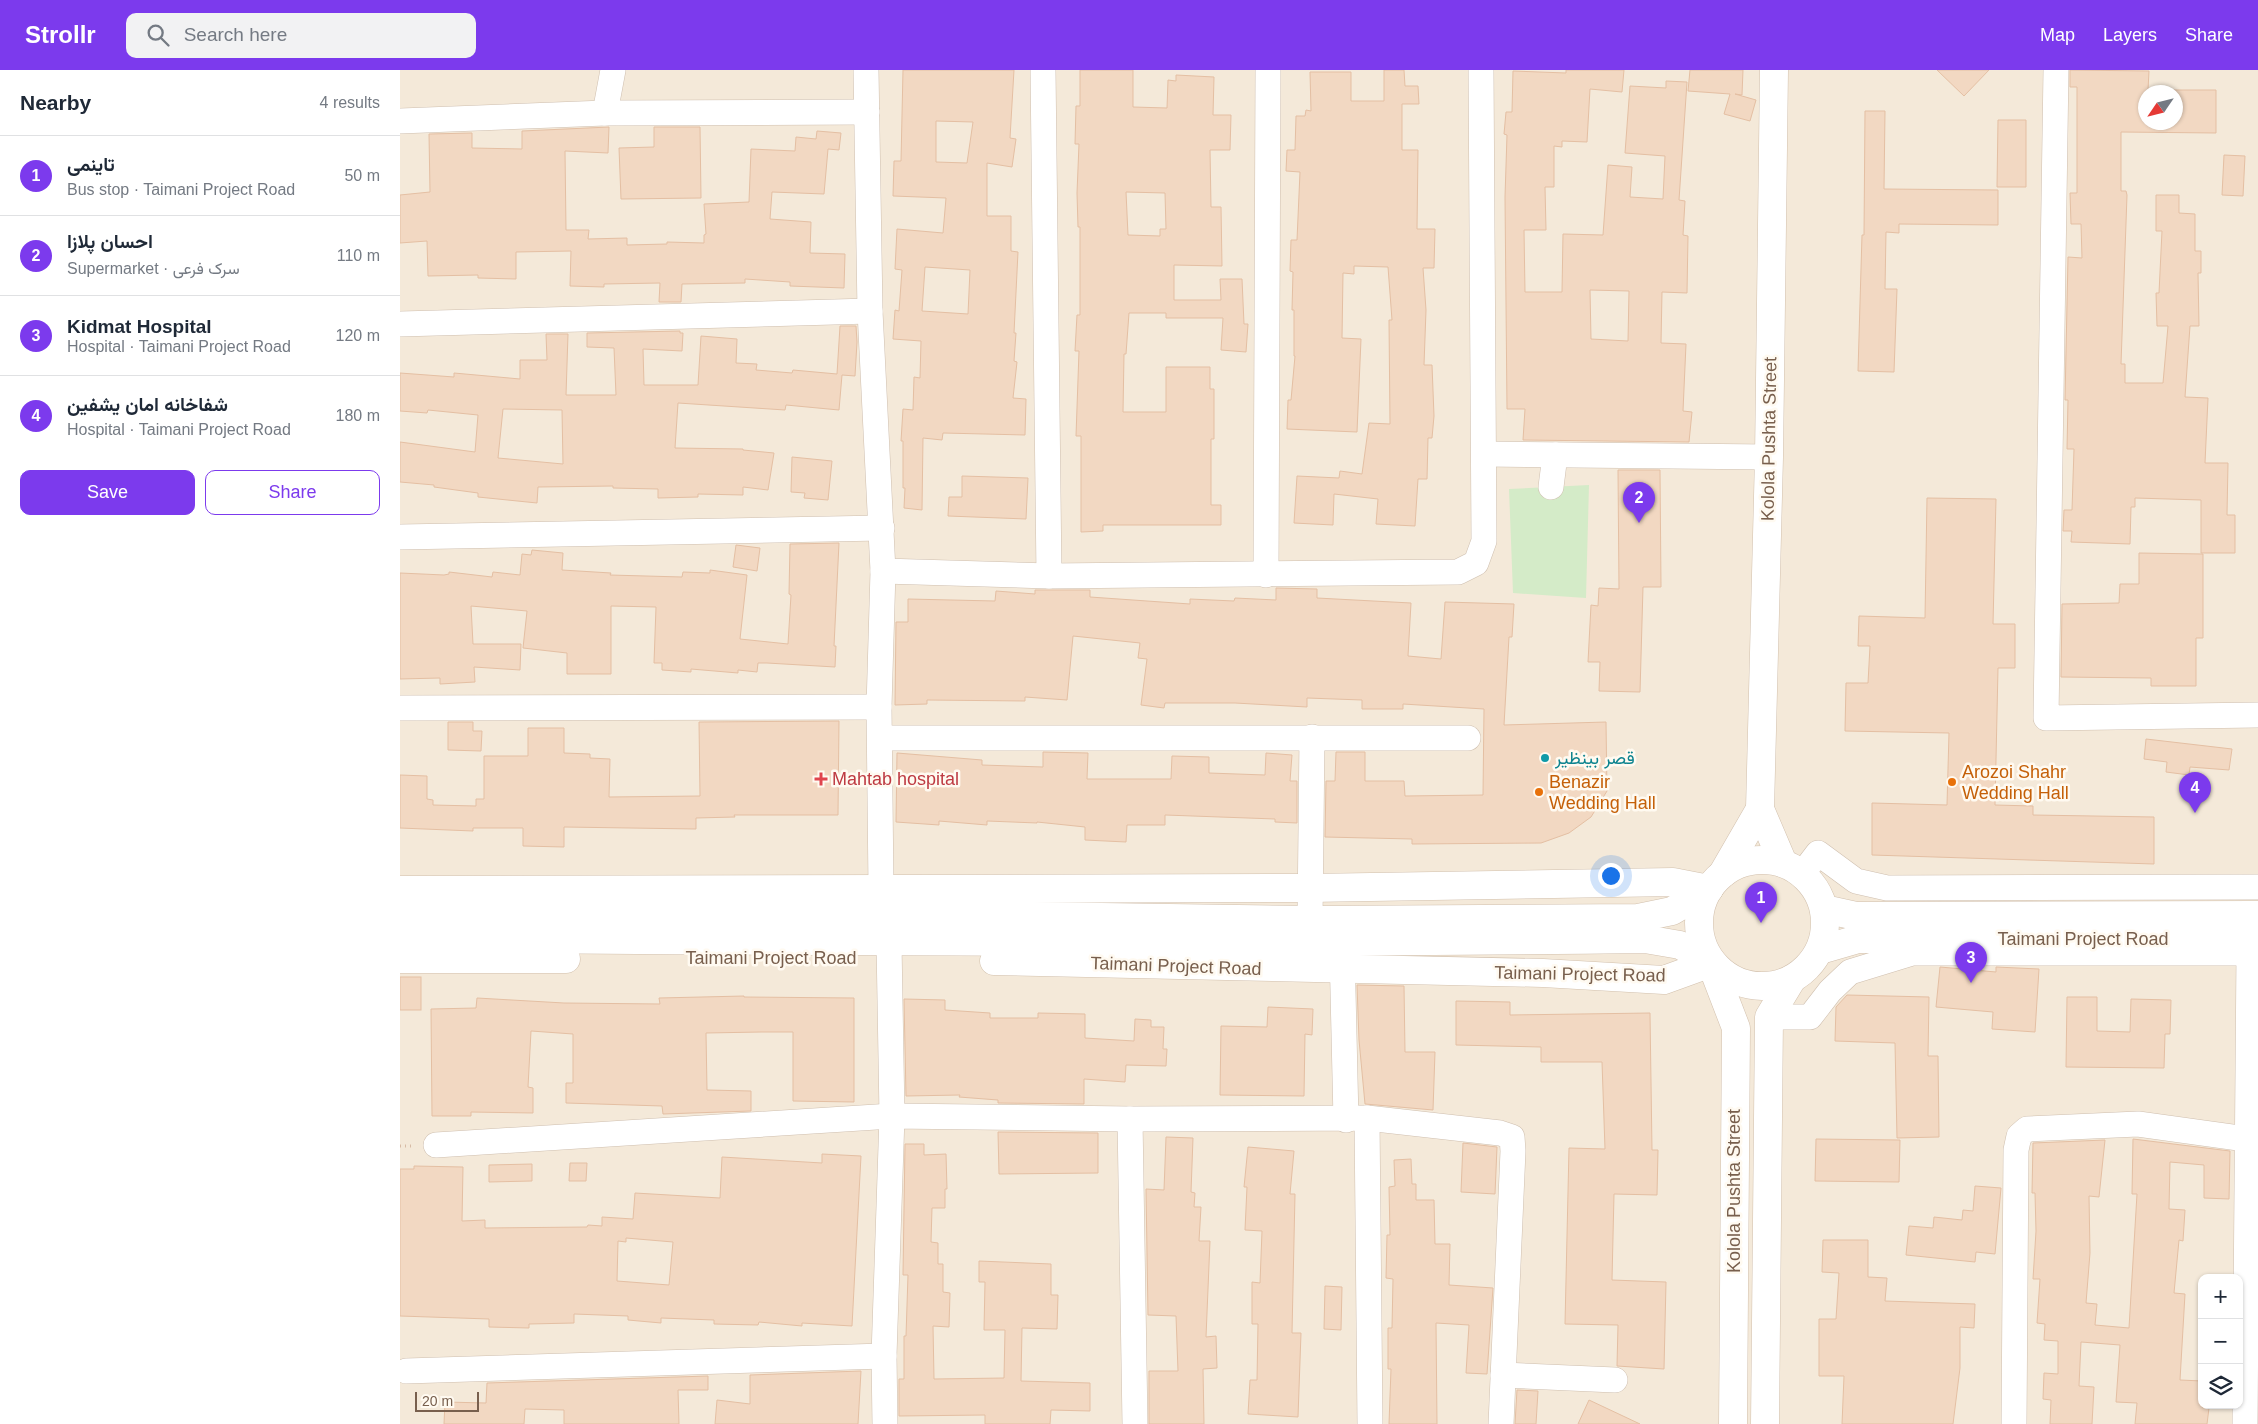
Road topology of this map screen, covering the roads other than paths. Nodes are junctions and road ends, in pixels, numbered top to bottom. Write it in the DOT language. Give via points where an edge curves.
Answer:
graph roads {
  1 [pos="613,70"];
  2 [pos="866,70"];
  3 [pos="1042,70"];
  4 [pos="1268,70"];
  5 [pos="1481,70"];
  6 [pos="1774,70"];
  7 [pos="2056,70"];
  8 [pos="867,112"];
  9 [pos="606,113"];
  10 [pos="400,121"];
  11 [pos="870,311"];
  12 [pos="400,324"];
  13 [pos="1484,454"];
  14 [pos="1555,455"];
  15 [pos="1769,456"];
  16 [pos="1551,487"];
  17 [pos="882,528"];
  18 [pos="400,537"];
  19 [pos="883,571"];
  20 [pos="1266,575"];
  21 [pos="1049,576"];
  22 [pos="879,707"];
  23 [pos="400,708"];
  24 [pos="2258,715"];
  25 [pos="1312,736"];
  26 [pos="880,738"];
  27 [pos="1468,738"];
  28 [pos="1760,809"];
  29 [pos="1792,869"];
  30 [pos="1716,881"];
  31 [pos="2258,887"];
  32 [pos="1309,888"];
  33 [pos="400,890"];
  34 [pos="883,901"];
  35 [pos="1824,909"];
  36 [pos="400,917"];
  37 [pos="1310,920"];
  38 [pos="400,938"];
  39 [pos="2255,940"];
  40 [pos="1342,943"];
  41 [pos="889,950"];
  42 [pos="1820,950"];
  43 [pos="400,959"];
  44 [pos="1712,963"];
  45 [pos="1343,970"];
  46 [pos="1792,979"];
  47 [pos="1770,1017"];
  48 [pos="892,1116"];
  49 [pos="1130,1119"];
  50 [pos="1357,1119"];
  51 [pos="2246,1139"];
  52 [pos="436,1145"];
  53 [pos="884,1356"];
  54 [pos="406,1371"];
  55 [pos="1502,1375"];
  56 [pos="1615,1380"];
  57 [pos="884,1424"];
  58 [pos="1135,1424"];
  59 [pos="1370,1424"];
  60 [pos="1501,1424"];
  61 [pos="1733,1424"];
  62 [pos="1765,1424"];
  63 [pos="2014,1424"];
  64 [pos="2245,1424"];
  1 -- 9 [label="street"];
  2 -- 8 [label="street"];
  3 -- 21 [label="street"];
  4 -- 20 [label="street"];
  5 -- 13 [label="street"];
  6 -- 15 [label="main road, Kolola Pushta Street"];
  7 -- 24 [label="street" via="2046,718"];
  8 -- 9 [label="street"];
  8 -- 11 [label="street"];
  9 -- 10 [label="street"];
  11 -- 12 [label="street"];
  11 -- 17 [label="street"];
  13 -- 14 [label="street"];
  13 -- 20 [label="street" via="1484,541 1476,563 1458,572"];
  14 -- 15 [label="street"];
  14 -- 16 [label="street"];
  15 -- 28 [label="main road, Kolola Pushta Street"];
  17 -- 18 [label="street"];
  17 -- 19 [label="street"];
  19 -- 21 [label="street"];
  19 -- 22 [label="street"];
  20 -- 21 [label="street"];
  22 -- 23 [label="street"];
  22 -- 26 [label="street"];
  25 -- 26 [label="street"];
  25 -- 27 [label="street"];
  25 -- 32 [label="street"];
  26 -- 34 [label="street"];
  28 -- 29 [label="main road"];
  28 -- 30 [label="main road"];
  29 -- 30 [label="main road" via="1763,860 1742,863"];
  29 -- 31 [label="street" via="1818,853 1856,881 1887,888"];
  29 -- 35 [label="main road" via="1816,889"];
  30 -- 32 [label="main road"];
  30 -- 37 [label="main road" via="1672,911 1638,918"];
  30 -- 44 [label="main road" via="1701,908 1699,929"];
  32 -- 34 [label="main road"];
  32 -- 37 [label="street"];
  33 -- 34 [label="main road"];
  34 -- 36 [label="main road"];
  34 -- 37 [label="main road"];
  34 -- 41 [label="street"];
  35 -- 39 [label="main road, Taimani Project Road" via="1856,916"];
  35 -- 42 [label="main road" via="1825,930"];
  38 -- 41 [label="main road, Taimani Project Road"];
  39 -- 42 [label="main road, Taimani Project Road" via="1858,939"];
  39 -- 47 [label="street" via="1912,954 1850,972 1810,1017"];
  39 -- 51 [label="street"];
  40 -- 41 [label="main road, Taimani Project Road"];
  40 -- 44 [label="main road, Taimani Project Road" via="1645,939 1680,945"];
  40 -- 45 [label="street"];
  41 -- 43 [label="main road, Taimani Project Road"];
  41 -- 45 [label="main road, Taimani Project Road"];
  41 -- 48 [label="street"];
  42 -- 46 [label="main road" via="1808,967"];
  44 -- 45 [label="main road, Taimani Project Road" via="1664,980 1543,973"];
  44 -- 46 [label="main road" via="1732,979 1752,986 1772,986"];
  44 -- 61 [label="main road, Kolola Pushta Street" via="1736,1028"];
  45 -- 50 [label="street"];
  46 -- 47 [label="main road"];
  47 -- 62 [label="main road"];
  48 -- 49 [label="street"];
  48 -- 52 [label="street"];
  48 -- 53 [label="street"];
  49 -- 50 [label="street"];
  49 -- 58 [label="street"];
  50 -- 55 [label="street" via="1500,1133 1512,1137"];
  50 -- 59 [label="street"];
  51 -- 63 [label="street" via="2138,1124 2027,1129 2020,1136 2016,1150"];
  51 -- 64 [label="street"];
  53 -- 54 [label="street"];
  53 -- 57 [label="street"];
  55 -- 56 [label="street"];
  55 -- 60 [label="street"];
}
